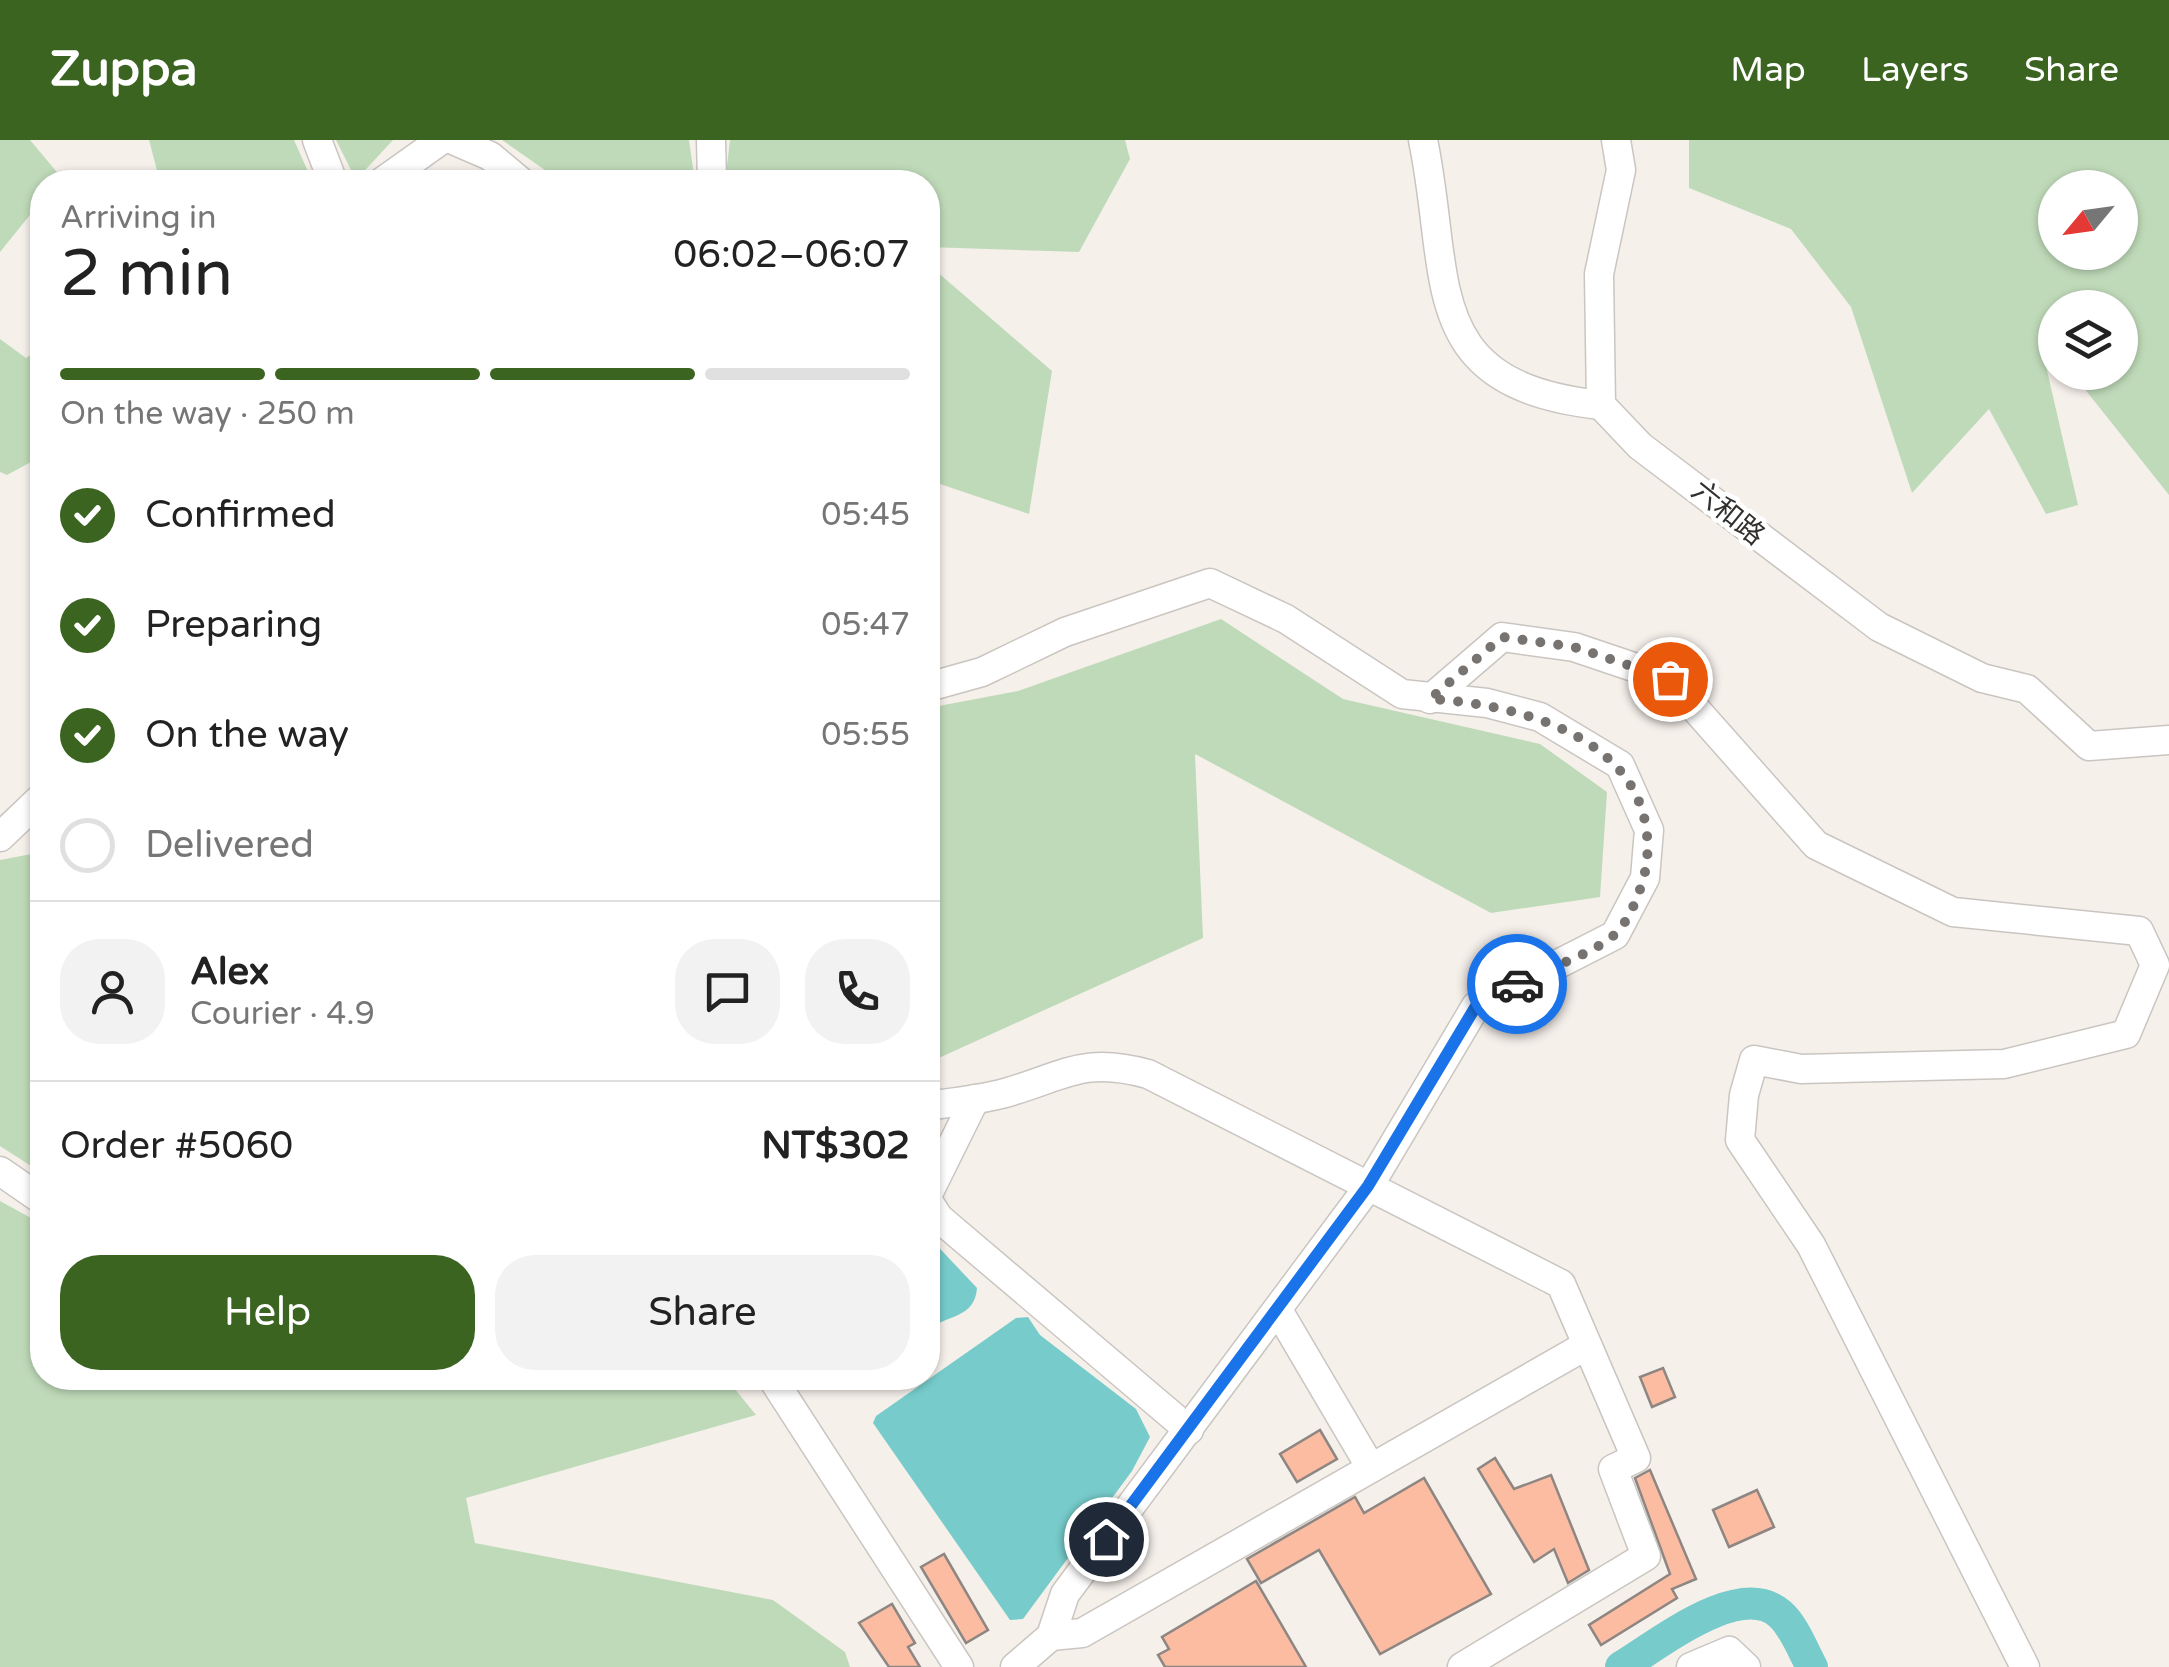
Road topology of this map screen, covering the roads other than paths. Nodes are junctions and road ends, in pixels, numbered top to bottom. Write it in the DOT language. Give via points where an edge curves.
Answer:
graph roads {
  1 [pos="317,140"];
  2 [pos="441,140"];
  3 [pos="453,140"];
  4 [pos="711,140"];
  5 [pos="1424,140"];
  6 [pos="1616,140"];
  7 [pos="328,170"];
  8 [pos="399,170"];
  9 [pos="507,170"];
  10 [pos="712,170"];
  11 [pos="1601,405"];
  12 [pos="940,684"];
  13 [pos="1430,699"];
  14 [pos="2169,740"];
  15 [pos="30,808"];
  16 [pos="0,837"];
  17 [pos="975,1099"];
  18 [pos="940,1104"];
  19 [pos="0,1171"];
  20 [pos="940,1173"];
  21 [pos="1368,1186"];
  22 [pos="30,1192"];
  23 [pos="940,1220"];
  24 [pos="1278,1310"];
  25 [pos="1587,1345"];
  26 [pos="780,1390"];
  27 [pos="1189,1430"];
  28 [pos="1371,1468"];
  29 [pos="1051,1636"];
  30 [pos="1700,1662"];
  31 [pos="959,1667"];
  32 [pos="1015,1667"];
  33 [pos="1462,1667"];
  34 [pos="1746,1667"];
  35 [pos="2025,1667"];
  1 -- 7 [label="street"];
  2 -- 8 [label="street"];
  3 -- 9 [label="street"];
  4 -- 10 [label="street"];
  5 -- 11 [label="street" via="1436,245 1462,341 1501,378 1556,400"];
  6 -- 11 [label="street" via="1621,170 1599,274"];
  11 -- 14 [label="street, 六和路" via="1640,446 1879,628 1982,678 2027,690 2089,746"];
  12 -- 13 [label="street" via="1210,583 1286,619 1402,694"];
  13 -- 21 [label="street" via="1540,716 1620,765 1649,830 1645,878 1615,935 1476,1006"];
  13 -- 35 [label="street" via="1502,637 1574,647 1670,679 1816,845 1953,912 2139,931 2154,965 2126,1034 2004,1064 1801,1069 1754,1060 1744,1095 1740,1140 1811,1245"];
  15 -- 16 [label="street"];
  17 -- 18 [label="street"];
  17 -- 20 [label="street"];
  17 -- 21 [label="street" via="1068,1070 1112,1064 1148,1074"];
  19 -- 22 [label="street"];
  21 -- 24 [label="street"];
  21 -- 25 [label="street" via="1561,1284"];
  23 -- 27 [label="street"];
  24 -- 27 [label="street"];
  24 -- 28 [label="street"];
  25 -- 28 [label="street"];
  25 -- 33 [label="street" via="1636,1458 1613,1470 1646,1556"];
  26 -- 31 [label="street"];
  27 -- 29 [label="street" via="1065,1594"];
  28 -- 29 [label="street" via="1082,1634"];
  29 -- 32 [label="street"];
  30 -- 34 [label="street" via="1729,1651"];
}
